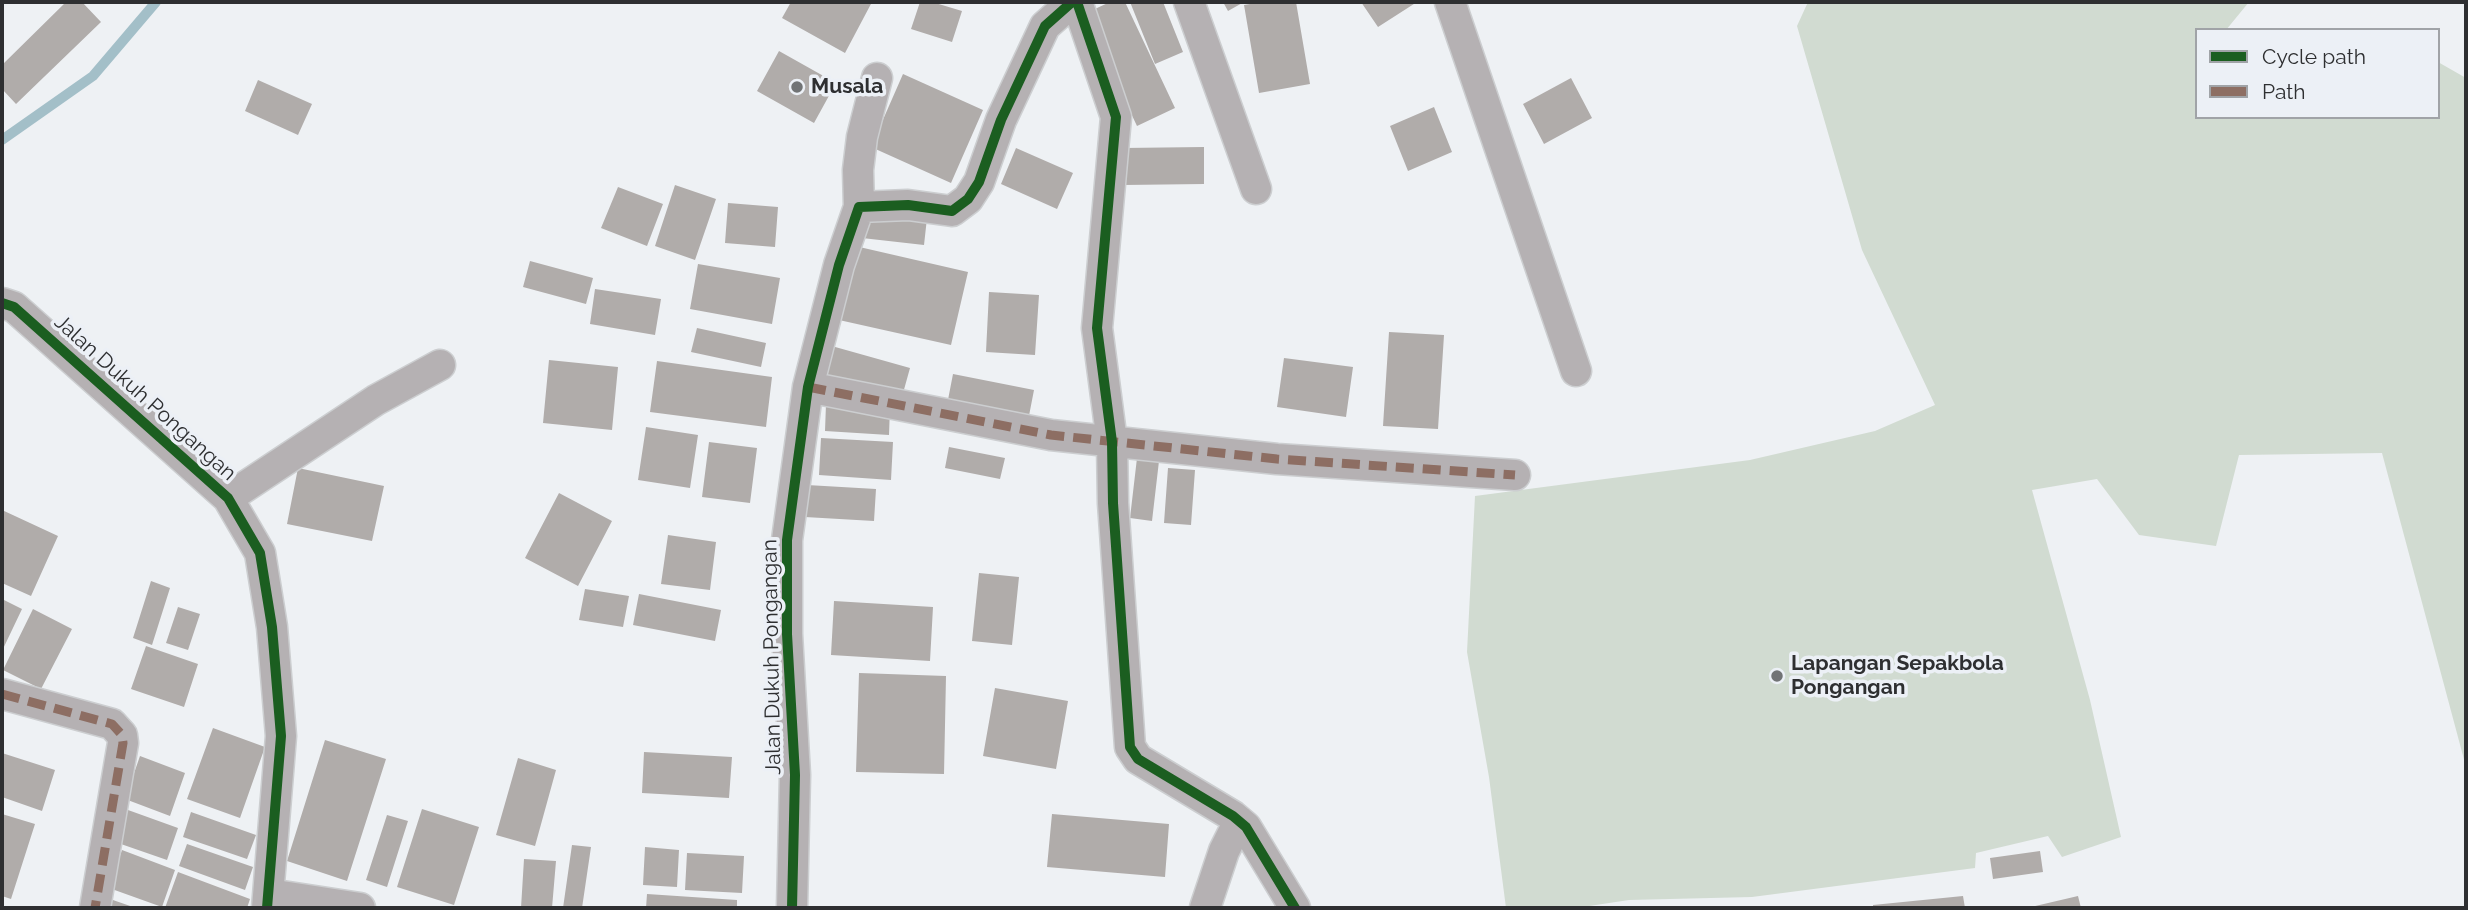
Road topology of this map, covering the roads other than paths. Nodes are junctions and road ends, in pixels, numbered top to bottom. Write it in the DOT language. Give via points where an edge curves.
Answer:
graph roads {
  1 [pos="1074,2"];
  2 [pos="1189,2"];
  3 [pos="1450,2"];
  4 [pos="877,78"];
  5 [pos="1256,189"];
  6 [pos="859,207"];
  7 [pos="2,303"];
  8 [pos="440,365"];
  9 [pos="1576,371"];
  10 [pos="808,387"];
  11 [pos="1112,442"];
  12 [pos="1515,475"];
  13 [pos="228,498"];
  14 [pos="2,694"];
  15 [pos="1239,821"];
  16 [pos="268,901"];
  17 [pos="95,908"];
  18 [pos="360,908"];
  19 [pos="792,908"];
  20 [pos="1205,908"];
  21 [pos="1295,908"];
  1 -- 6 [label="street" via="1045,26 968,199 952,211 908,205"];
  1 -- 11 [label="street" via="1116,117 1097,328"];
  2 -- 5 [label="street"];
  3 -- 9 [label="street"];
  4 -- 6 [label="street, Jalan Dukuh Pongangan" via="862,137"];
  6 -- 10 [label="street, Jalan Dukuh Pongangan"];
  7 -- 13 [label="street, Jalan Dukuh Pongangan" via="14,307"];
  8 -- 13 [label="street" via="376,400"];
  10 -- 11 [label="street" via="1051,435"];
  10 -- 19 [label="street, Jalan Dukuh Pongangan" via="787,540 795,775"];
  11 -- 12 [label="street"];
  11 -- 15 [label="street" via="1130,747 1138,759"];
  13 -- 16 [label="street, Jalan Dukuh Pongangan" via="260,552 272,627 281,736"];
  14 -- 17 [label="street" via="112,724 122,735"];
  15 -- 20 [label="street"];
  15 -- 21 [label="street"];
  16 -- 18 [label="street, Jalan Dukuh Pongangan"];
}
